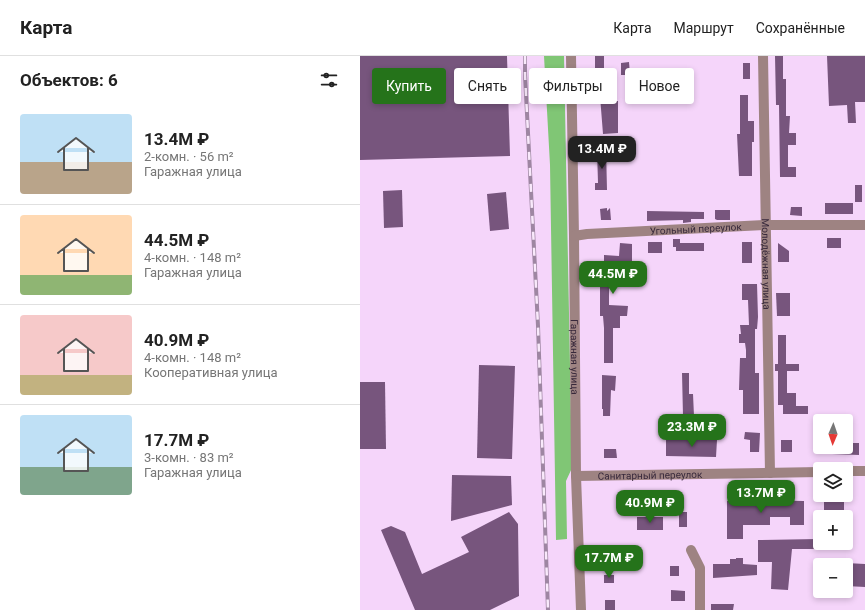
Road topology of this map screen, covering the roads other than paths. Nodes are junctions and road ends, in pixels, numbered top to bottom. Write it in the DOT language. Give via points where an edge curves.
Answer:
graph roads {
  1 [pos="571,56"];
  2 [pos="763,56"];
  3 [pos="765,225"];
  4 [pos="865,225"];
  5 [pos="574,236"];
  6 [pos="853,471"];
  7 [pos="865,471"];
  8 [pos="813,472"];
  9 [pos="770,473"];
  10 [pos="576,476"];
  11 [pos="691,550"];
  12 [pos="581,610"];
  13 [pos="700,610"];
  1 -- 5 [label="street, Гаражная улица"];
  2 -- 3 [label="street, Молодёжная улица"];
  3 -- 4 [label="street, Угольный переулок"];
  3 -- 5 [label="street, Угольный переулок"];
  3 -- 9 [label="street, Молодёжная улица"];
  5 -- 10 [label="street, Гаражная улица"];
  6 -- 7 [label="street"];
  8 -- 9 [label="street, Санитарный переулок"];
  9 -- 10 [label="street, Санитарный переулок"];
  10 -- 12 [label="street, Гаражная улица"];
  11 -- 13 [label="street" via="700,568"];
}
